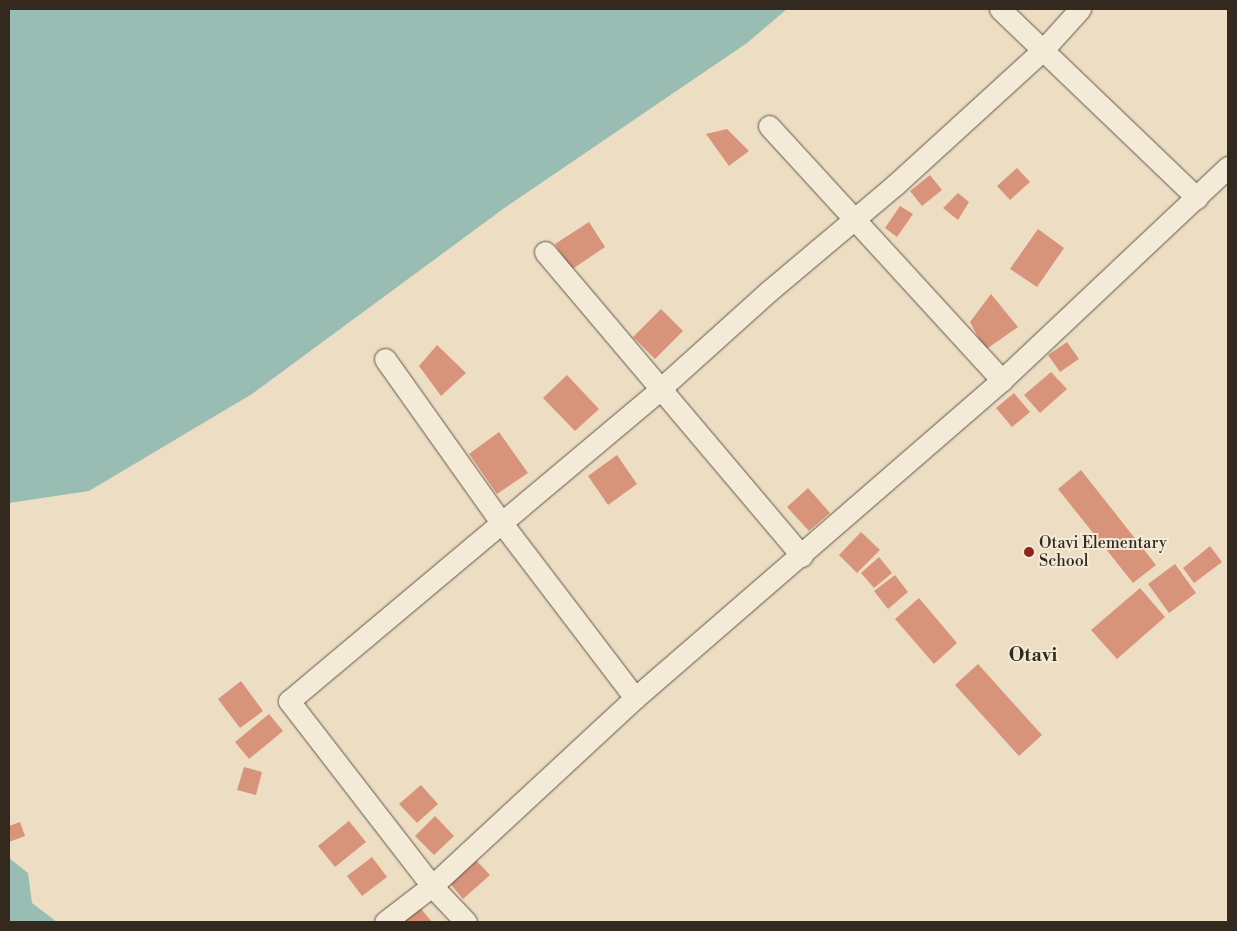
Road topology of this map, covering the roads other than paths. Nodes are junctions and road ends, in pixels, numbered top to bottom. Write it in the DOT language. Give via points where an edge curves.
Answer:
graph roads {
  1 [pos="1000,9"];
  2 [pos="1080,9"];
  3 [pos="1042,51"];
  4 [pos="769,126"];
  5 [pos="1228,167"];
  6 [pos="1197,198"];
  7 [pos="854,220"];
  8 [pos="544,252"];
  9 [pos="385,360"];
  10 [pos="1002,380"];
  11 [pos="659,390"];
  12 [pos="501,522"];
  13 [pos="802,556"];
  14 [pos="635,698"];
  15 [pos="432,886"];
  16 [pos="385,922"];
  17 [pos="466,922"];
  1 -- 3 [label="street"];
  2 -- 3 [label="street"];
  3 -- 6 [label="street"];
  3 -- 7 [label="street"];
  4 -- 7 [label="street"];
  5 -- 6 [label="street"];
  6 -- 10 [label="street"];
  7 -- 10 [label="street"];
  7 -- 11 [label="street"];
  8 -- 11 [label="street"];
  9 -- 12 [label="street"];
  10 -- 13 [label="street"];
  11 -- 12 [label="street"];
  11 -- 13 [label="street"];
  12 -- 14 [label="street"];
  12 -- 15 [label="street" via="289,701"];
  13 -- 14 [label="street"];
  14 -- 15 [label="street"];
  15 -- 16 [label="street"];
  15 -- 17 [label="street"];
}
